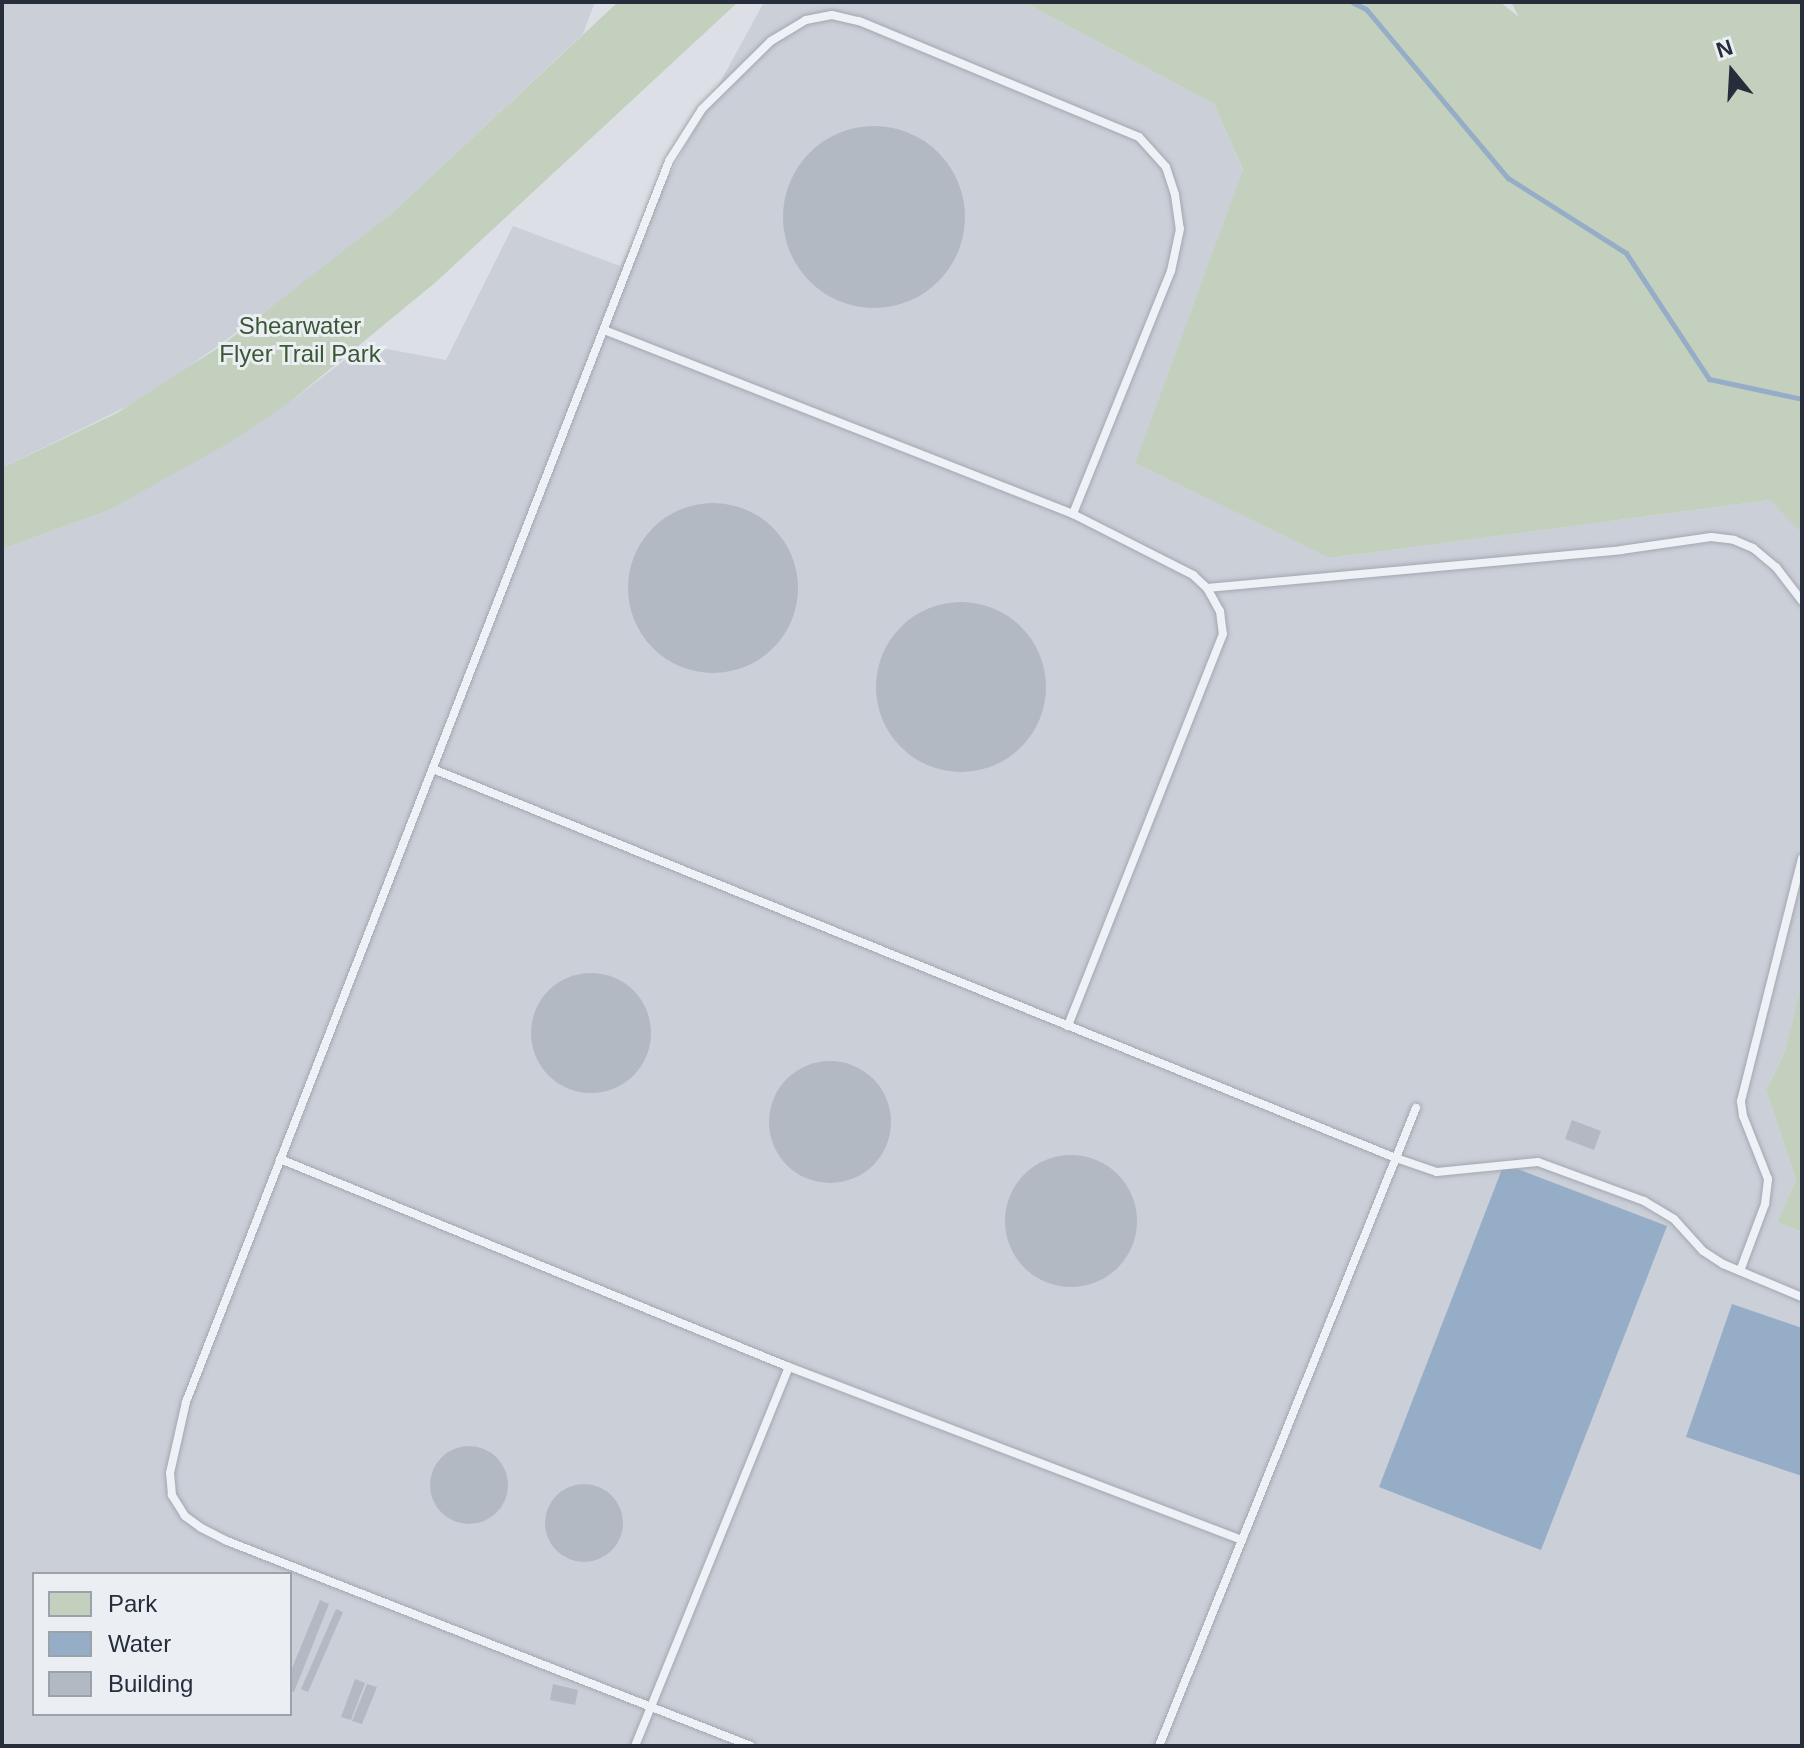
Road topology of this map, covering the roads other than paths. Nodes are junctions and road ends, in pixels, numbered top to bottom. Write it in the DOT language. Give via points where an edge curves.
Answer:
graph roads {
  1 [pos="604,330"];
  2 [pos="1073,514"];
  3 [pos="1207,588"];
  4 [pos="1802,601"];
  5 [pos="433,769"];
  6 [pos="1802,859"];
  7 [pos="1068,1026"];
  8 [pos="1416,1108"];
  9 [pos="1396,1158"];
  10 [pos="280,1159"];
  11 [pos="1740,1271"];
  12 [pos="1802,1297"];
  13 [pos="789,1367"];
  14 [pos="1242,1540"];
  15 [pos="651,1706"];
  16 [pos="635,1746"];
  17 [pos="751,1746"];
  18 [pos="1159,1746"];
  1 -- 2 [label="lane"];
  1 -- 2 [label="lane" via="669,161 702,109 771,41 806,20 832,15 859,21 1139,137 1166,167 1180,229 1171,271"];
  1 -- 5 [label="lane"];
  2 -- 3 [label="lane" via="1193,575"];
  3 -- 4 [label="lane" via="1711,537 1753,548"];
  3 -- 7 [label="lane" via="1220,611 1223,634"];
  5 -- 7 [label="lane"];
  5 -- 10 [label="lane"];
  6 -- 11 [label="lane" via="1741,1101 1768,1179 1765,1204"];
  7 -- 9 [label="lane"];
  8 -- 9 [label="lane"];
  9 -- 11 [label="lane" via="1437,1172 1538,1162 1644,1201 1674,1219 1703,1251"];
  9 -- 14 [label="lane"];
  10 -- 13 [label="lane"];
  10 -- 15 [label="lane" via="186,1402 170,1473 172,1495 185,1516 227,1541"];
  11 -- 12 [label="lane"];
  13 -- 14 [label="lane"];
  13 -- 15 [label="lane"];
  14 -- 18 [label="lane"];
  15 -- 16 [label="lane"];
  15 -- 17 [label="lane"];
}
